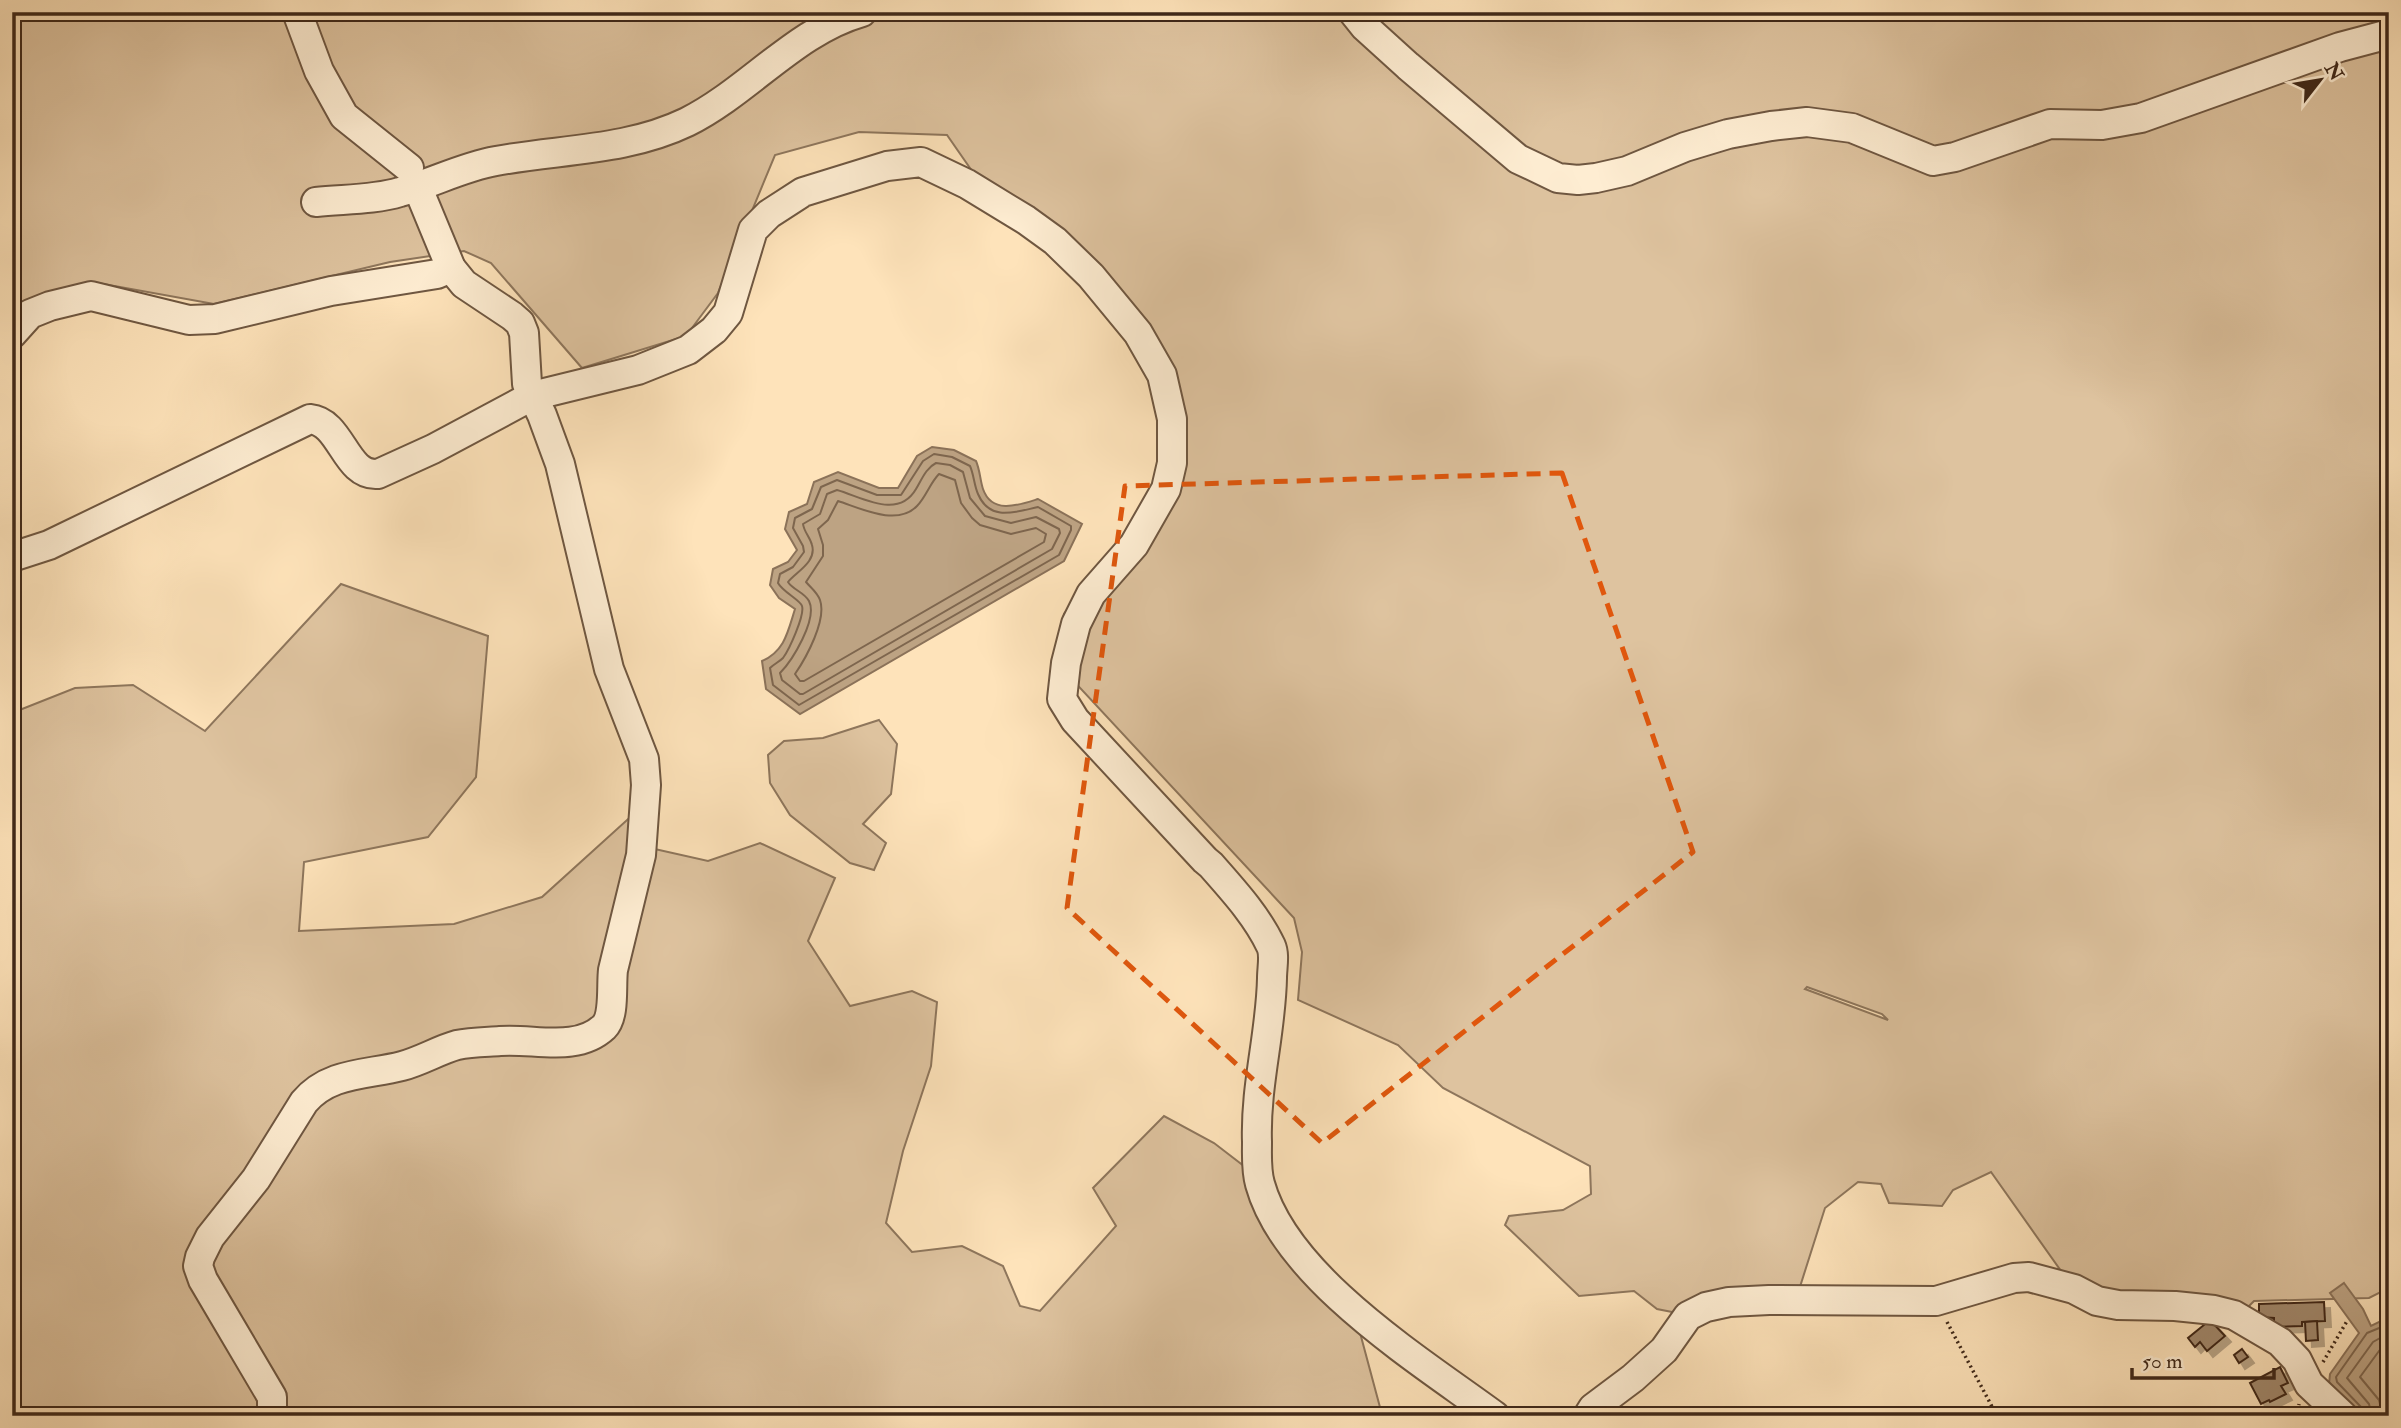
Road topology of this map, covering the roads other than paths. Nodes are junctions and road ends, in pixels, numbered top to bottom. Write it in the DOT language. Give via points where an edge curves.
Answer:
graph roads {
  1 [pos="297,12"];
  2 [pos="862,12"];
  3 [pos="1353,12"];
  4 [pos="2389,34"];
  5 [pos="410,168"];
  6 [pos="422,198"];
  7 [pos="316,202"];
  8 [pos="451,268"];
  9 [pos="12,334"];
  10 [pos="532,396"];
  11 [pos="12,557"];
  12 [pos="272,1416"];
  13 [pos="1495,1416"];
  14 [pos="1588,1416"];
  15 [pos="2343,1416"];
  1 -- 5 [label="street" via="319,71 344,116"];
  2 -- 7 [label="street" via="824,26 733,93 657,135 626,144 495,161 399,193"];
  3 -- 4 [label="street" via="1399,58 1518,159 1558,178 1578,180 1626,170 1728,134 1807,122 1852,128 1933,161 2050,124 2102,125 2141,118"];
  6 -- 8 [label="street"];
  8 -- 9 [label="street" via="215,319 189,320 91,296 30,314"];
  8 -- 10 [label="street" via="464,284 520,323"];
  10 -- 11 [label="street" via="379,474 361,471 329,428 310,419 49,545"];
  10 -- 12 [label="street" via="560,464 609,669 644,759 641,855 613,970 611,1015 605,1026 586,1039 457,1045 399,1067 350,1075 313,1091 256,1179 210,1237 198,1266 272,1397"];
  10 -- 13 [label="street" via="638,370 688,350 729,313 753,230 769,214 803,192 887,166 920,162 967,184 1055,241 1091,276 1138,333 1162,374 1172,419 1172,463 1166,489 1134,545 1091,594 1076,624 1062,699 1075,720 1241,900 1272,949 1271,1005 1256,1122 1260,1184 1273,1216 1301,1258 1345,1302"];
  14 -- 15 [label="street" via="1664,1350 1688,1316 1706,1307 1769,1300 1936,1301 2029,1277 2118,1305 2175,1306 2234,1315 2280,1342 2297,1360 2309,1384"];
}
